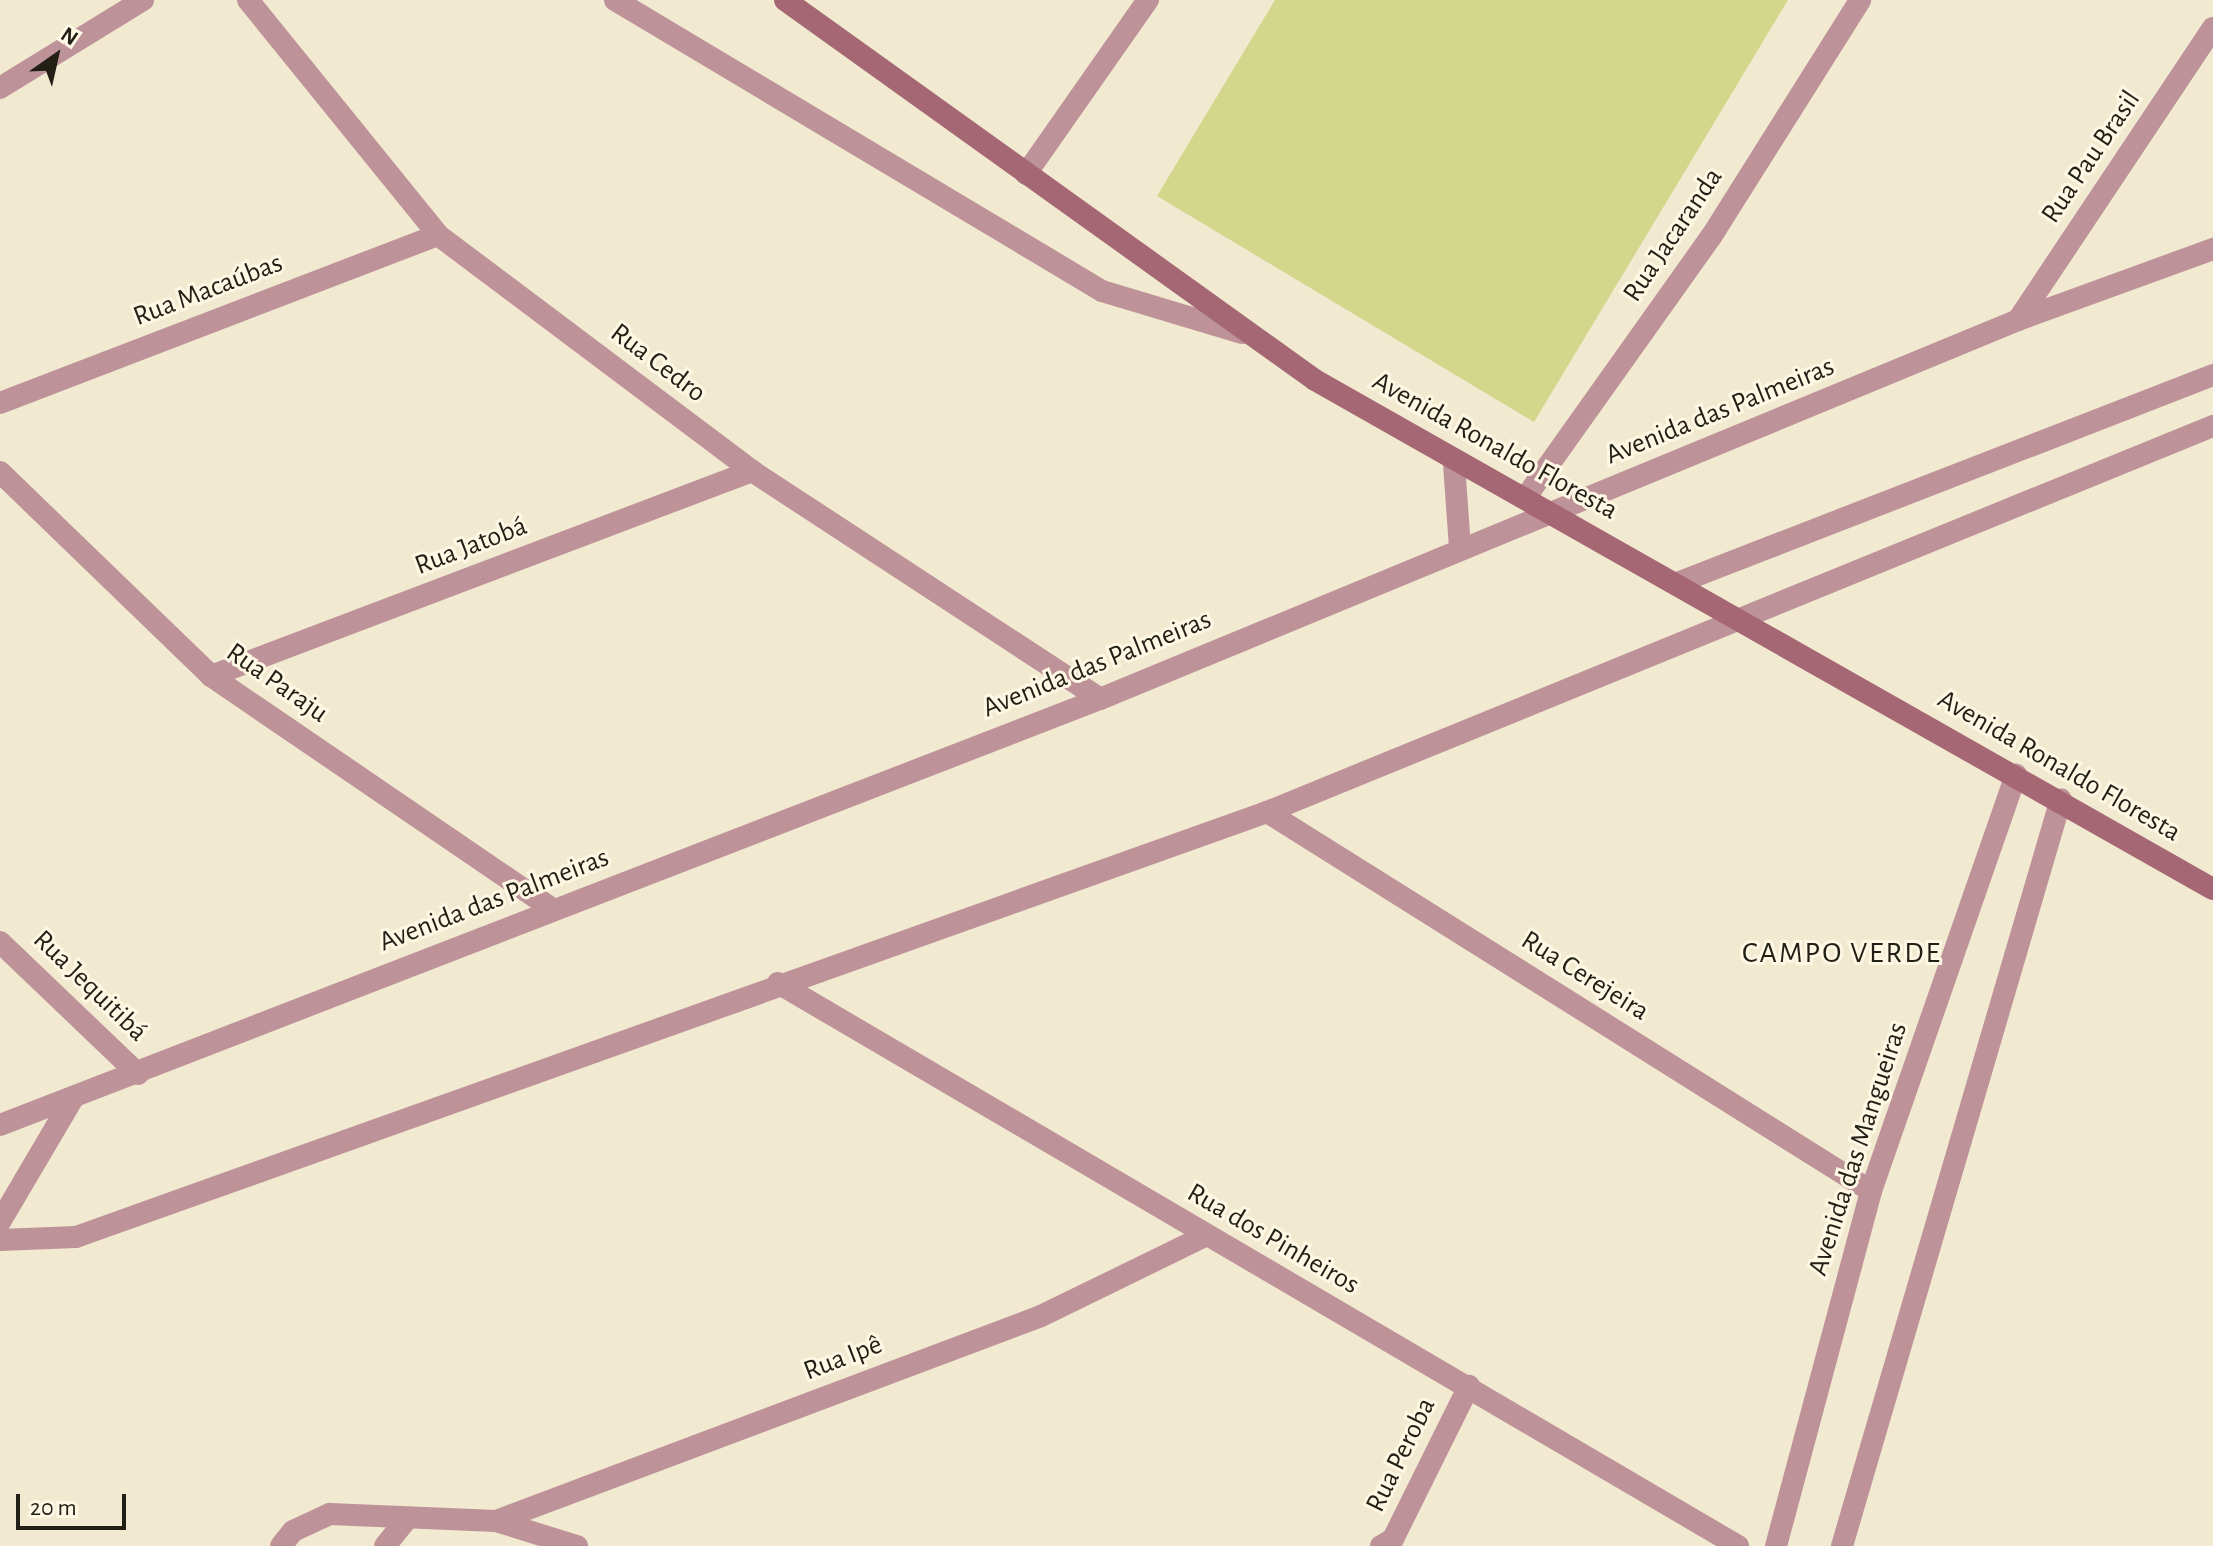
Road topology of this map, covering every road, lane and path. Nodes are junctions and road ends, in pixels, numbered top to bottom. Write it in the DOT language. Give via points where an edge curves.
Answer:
graph roads {
  1 [pos="143,0"];
  2 [pos="248,0"];
  3 [pos="615,0"];
  4 [pos="785,0"];
  5 [pos="1148,0"];
  6 [pos="1860,0"];
  7 [pos="2213,28"];
  8 [pos="0,88"];
  9 [pos="1026,174"];
  10 [pos="438,235"];
  11 [pos="2213,249"];
  12 [pos="2018,320"];
  13 [pos="1242,333"];
  14 [pos="2213,375"];
  15 [pos="0,403"];
  16 [pos="2212,428"];
  17 [pos="1454,464"];
  18 [pos="752,471"];
  19 [pos="0,472"];
  20 [pos="1526,497"];
  21 [pos="1556,511"];
  22 [pos="1460,547"];
  23 [pos="1680,582"];
  24 [pos="1738,617"];
  25 [pos="211,676"];
  26 [pos="1100,699"];
  27 [pos="2016,775"];
  28 [pos="2061,799"];
  29 [pos="1267,812"];
  30 [pos="2213,889"];
  31 [pos="549,907"];
  32 [pos="0,942"];
  33 [pos="778,983"];
  34 [pos="138,1074"];
  35 [pos="72,1100"];
  36 [pos="0,1125"];
  37 [pos="1871,1191"];
  38 [pos="0,1222"];
  39 [pos="1205,1236"];
  40 [pos="0,1240"];
  41 [pos="1469,1386"];
  42 [pos="407,1519"];
  43 [pos="496,1521"];
  44 [pos="281,1546"];
  45 [pos="385,1546"];
  46 [pos="577,1546"];
  47 [pos="1381,1546"];
  48 [pos="1738,1546"];
  49 [pos="1776,1546"];
  50 [pos="1842,1546"];
  1 -- 8 [label="street"];
  2 -- 10 [label="street, Rua Cedro"];
  3 -- 13 [label="street" via="1102,291"];
  4 -- 9 [label="main road, Avenida Ronaldo Floresta"];
  5 -- 9 [label="street"];
  6 -- 20 [label="street, Rua Jacaranda" via="1711,237"];
  7 -- 12 [label="street, Rua Pau Brasil"];
  9 -- 13 [label="main road, Avenida Ronaldo Floresta"];
  10 -- 15 [label="street, Rua Macaúbas"];
  10 -- 18 [label="street, Rua Cedro"];
  11 -- 12 [label="street, Avenida das Palmeiras"];
  12 -- 21 [label="street, Avenida das Palmeiras"];
  13 -- 17 [label="main road, Avenida Ronaldo Floresta"];
  14 -- 23 [label="street"];
  16 -- 24 [label="street"];
  17 -- 20 [label="main road, Avenida Ronaldo Floresta"];
  17 -- 22 [label="street"];
  18 -- 25 [label="street, Rua Jatobá"];
  18 -- 26 [label="street, Rua Cedro"];
  19 -- 25 [label="street, Rua Paraju"];
  20 -- 21 [label="main road, Avenida Ronaldo Floresta"];
  21 -- 22 [label="street, Avenida das Palmeiras"];
  21 -- 23 [label="main road, Avenida Ronaldo Floresta"];
  22 -- 26 [label="street, Avenida das Palmeiras"];
  23 -- 24 [label="main road, Avenida Ronaldo Floresta"];
  24 -- 27 [label="main road, Avenida Ronaldo Floresta"];
  24 -- 29 [label="street"];
  25 -- 31 [label="street, Rua Paraju"];
  26 -- 31 [label="street, Avenida das Palmeiras"];
  27 -- 28 [label="main road, Avenida Ronaldo Floresta"];
  27 -- 37 [label="street, Avenida das Mangueiras"];
  28 -- 30 [label="main road, Avenida Ronaldo Floresta"];
  28 -- 50 [label="street"];
  29 -- 33 [label="street"];
  29 -- 37 [label="street, Rua Cerejeira"];
  31 -- 34 [label="street, Avenida das Palmeiras"];
  32 -- 34 [label="street, Rua Jequitibá"];
  33 -- 39 [label="street, Rua dos Pinheiros"];
  33 -- 40 [label="street" via="76,1237"];
  34 -- 35 [label="street, Avenida das Palmeiras"];
  35 -- 36 [label="street, Avenida das Palmeiras"];
  35 -- 38 [label="street"];
  37 -- 49 [label="street, Avenida das Mangueiras"];
  39 -- 41 [label="street, Rua dos Pinheiros"];
  39 -- 43 [label="street, Rua Ipê" via="1041,1316"];
  41 -- 47 [label="street, Rua Peroba" via="1393,1539"];
  41 -- 48 [label="street, Rua dos Pinheiros"];
  42 -- 43 [label="street"];
  42 -- 44 [label="street" via="330,1514 293,1531"];
  42 -- 45 [label="street"];
  43 -- 46 [label="street"];
}
